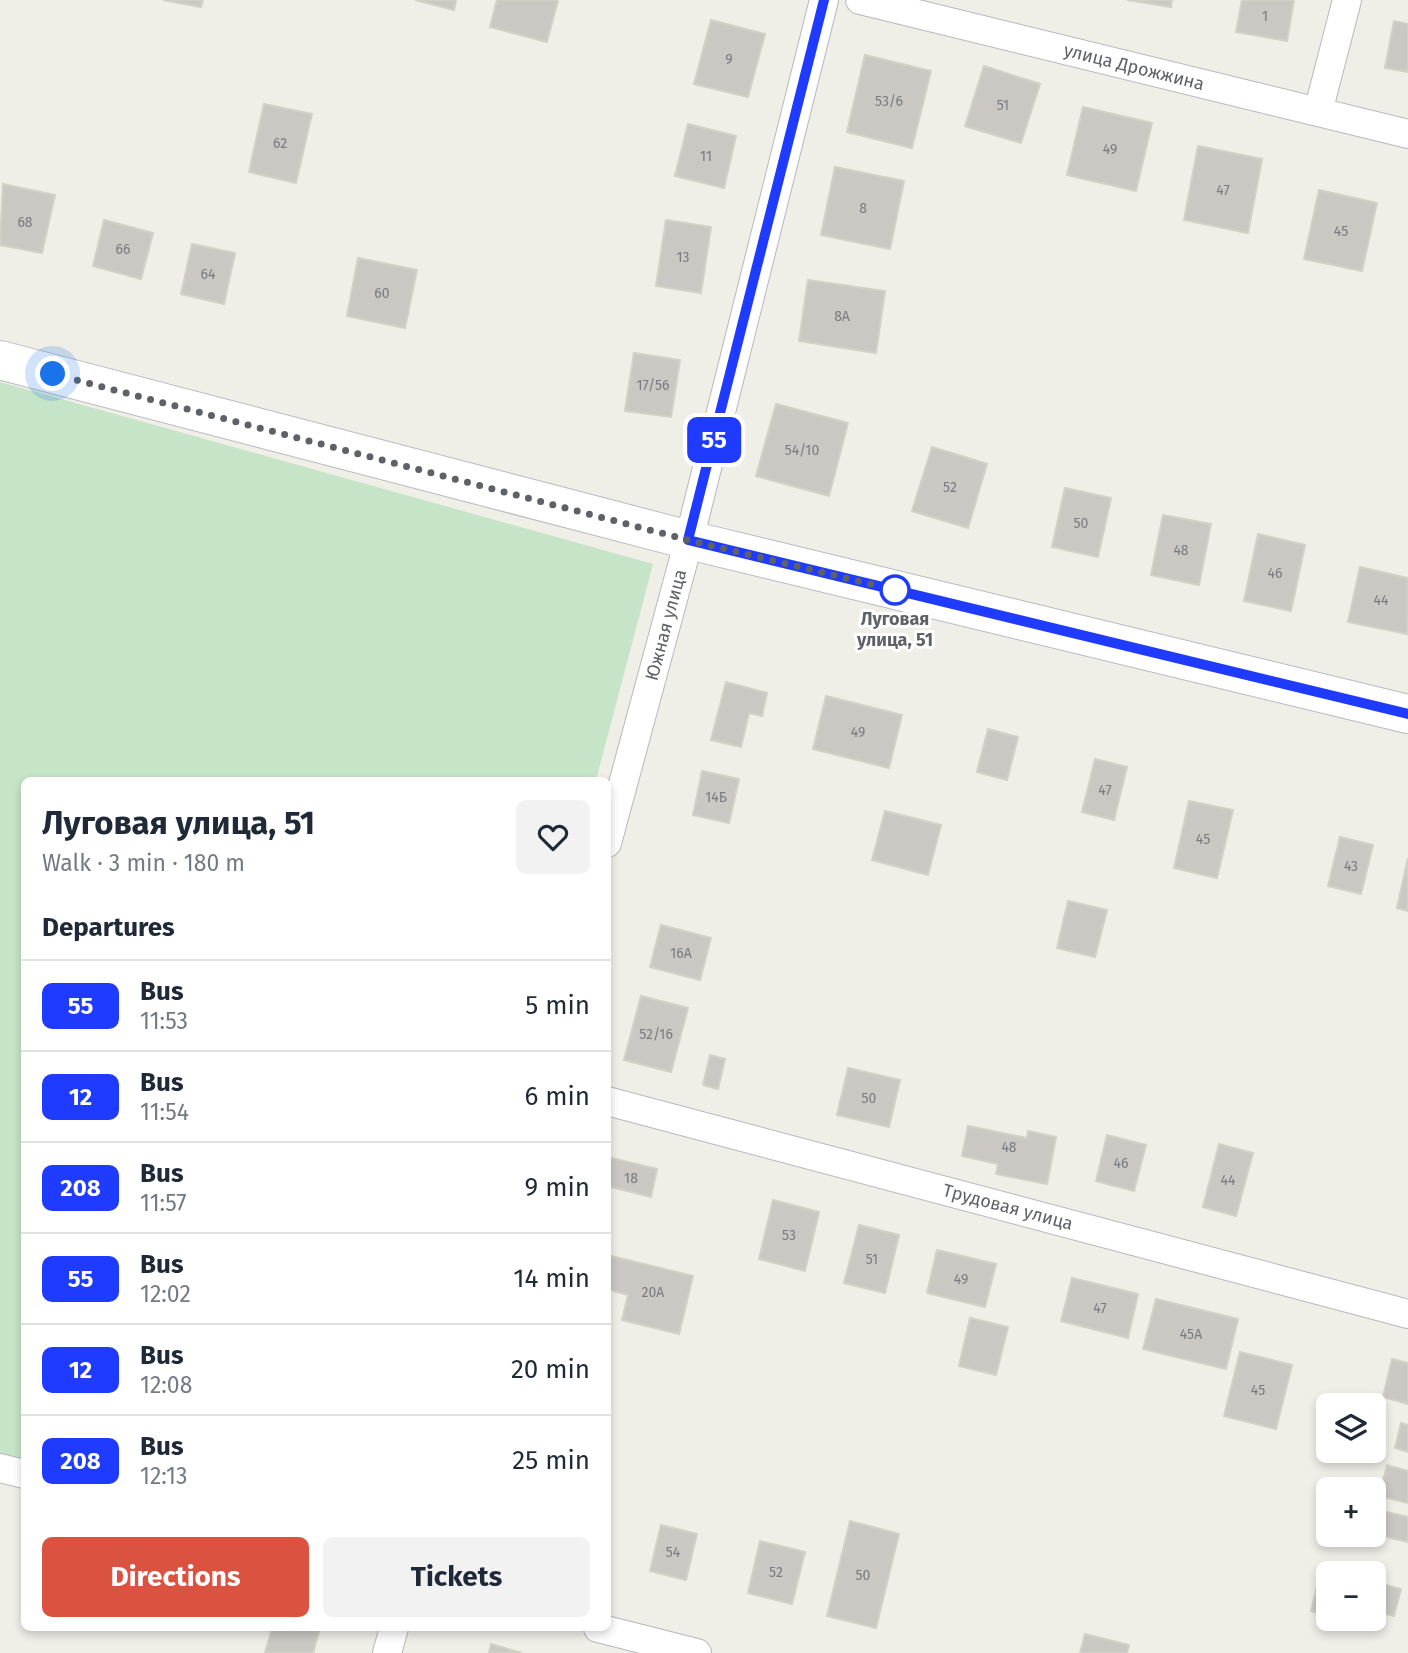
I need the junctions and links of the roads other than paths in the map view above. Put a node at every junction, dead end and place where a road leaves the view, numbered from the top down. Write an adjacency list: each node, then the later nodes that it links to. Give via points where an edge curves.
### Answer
1 (824, 0): 7 (street, Южная улица)
2 (860, 0): 4 (street, улица Дрожжина)
3 (1347, 0): 4 (street)
4 (1318, 111): 5 (street, улица Дрожжина)
5 (1408, 134)
6 (0, 360): 7 (street)
7 (688, 540): 8 (street); 9 (street, Южная улица)
8 (1408, 714)
9 (611, 828)
10 (611, 1102): 11 (street, Трудовая улица)
11 (1408, 1314)
12 (0, 1468): 13 (street)
13 (21, 1473)
14 (393, 1631): 16 (street)
15 (610, 1631): 17 (street)
16 (387, 1653)
17 (697, 1653)

